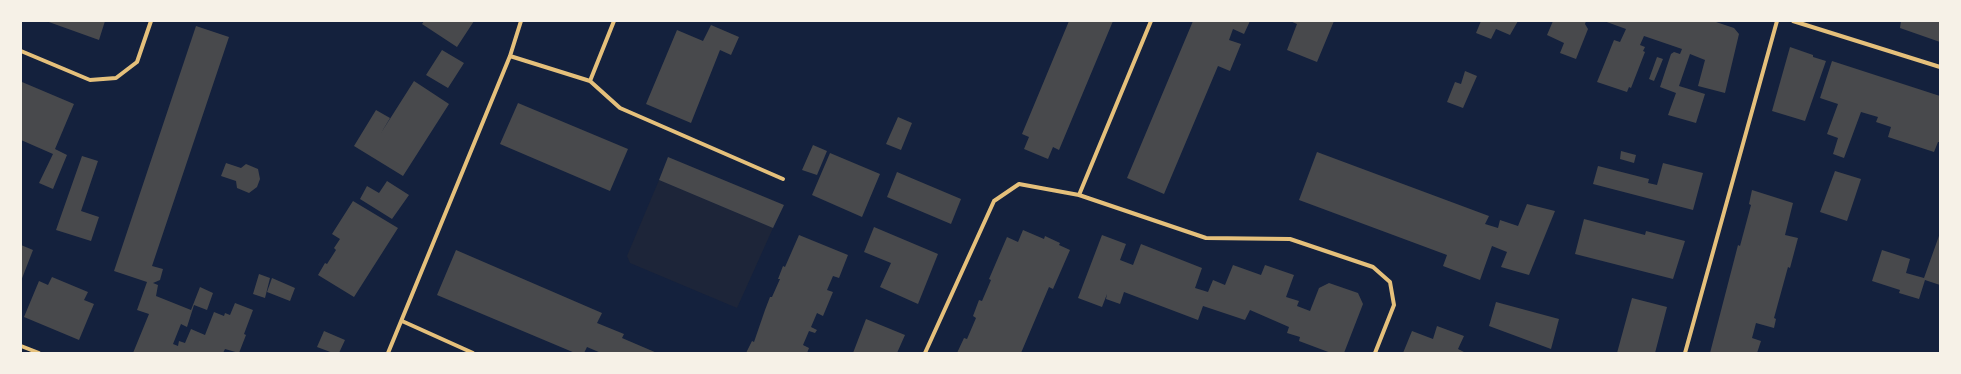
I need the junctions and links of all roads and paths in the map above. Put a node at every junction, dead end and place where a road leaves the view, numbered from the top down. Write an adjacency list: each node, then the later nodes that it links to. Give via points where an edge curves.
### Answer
1 (151, 21): 7 (street, via 137,62 116,78 90,80)
2 (521, 21): 8 (street)
3 (614, 21): 10 (street)
4 (1151, 21): 12 (street)
5 (1777, 21): 20 (street)
6 (1794, 21): 9 (street)
7 (21, 51)
8 (510, 56): 10 (street); 13 (street)
9 (1940, 67)
10 (590, 80): 11 (street, via 620,108)
11 (783, 179)
12 (1079, 195): 18 (street, via 1019,184 994,201); 19 (street, via 1206,238 1290,239 1373,267 1390,282 1394,305)
13 (402, 321): 16 (street); 17 (street)
14 (21, 346): 15 (street)
15 (39, 353)
16 (388, 353)
17 (473, 353)
18 (925, 353)
19 (1375, 353)
20 (1685, 353)

